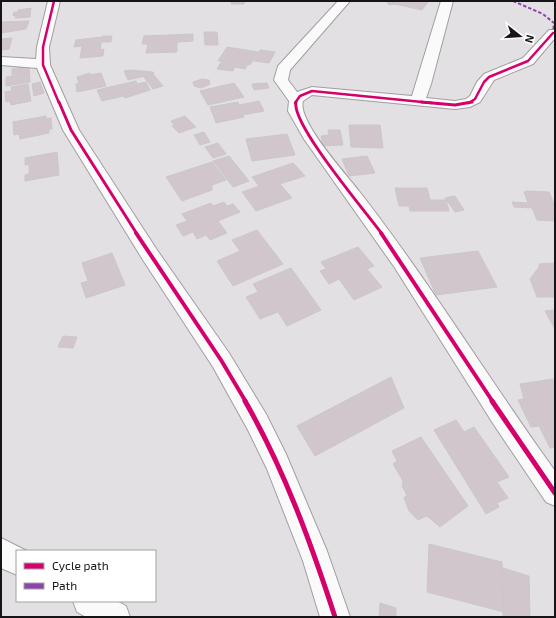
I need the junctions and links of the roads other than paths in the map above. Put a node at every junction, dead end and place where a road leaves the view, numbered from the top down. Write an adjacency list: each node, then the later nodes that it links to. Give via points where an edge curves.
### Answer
1 (54, 1): 6 (street, via 43,48)
2 (344, 1): 7 (street, via 283,69 281,80)
3 (447, 1): 8 (street)
4 (553, 33): 8 (street, via 528,61 485,80 478,97 466,105)
5 (1, 61): 6 (street)
6 (44, 65): 14 (street, via 70,130 221,360 257,422 317,561)
7 (296, 100): 8 (street, via 301,94 312,91); 9 (street, via 295,109 312,142 375,226 464,356 528,457)
8 (417, 101)
9 (555, 493)
10 (1, 552): 11 (street)
11 (16, 560)
12 (90, 602): 13 (street)
13 (115, 617)
14 (335, 617)

